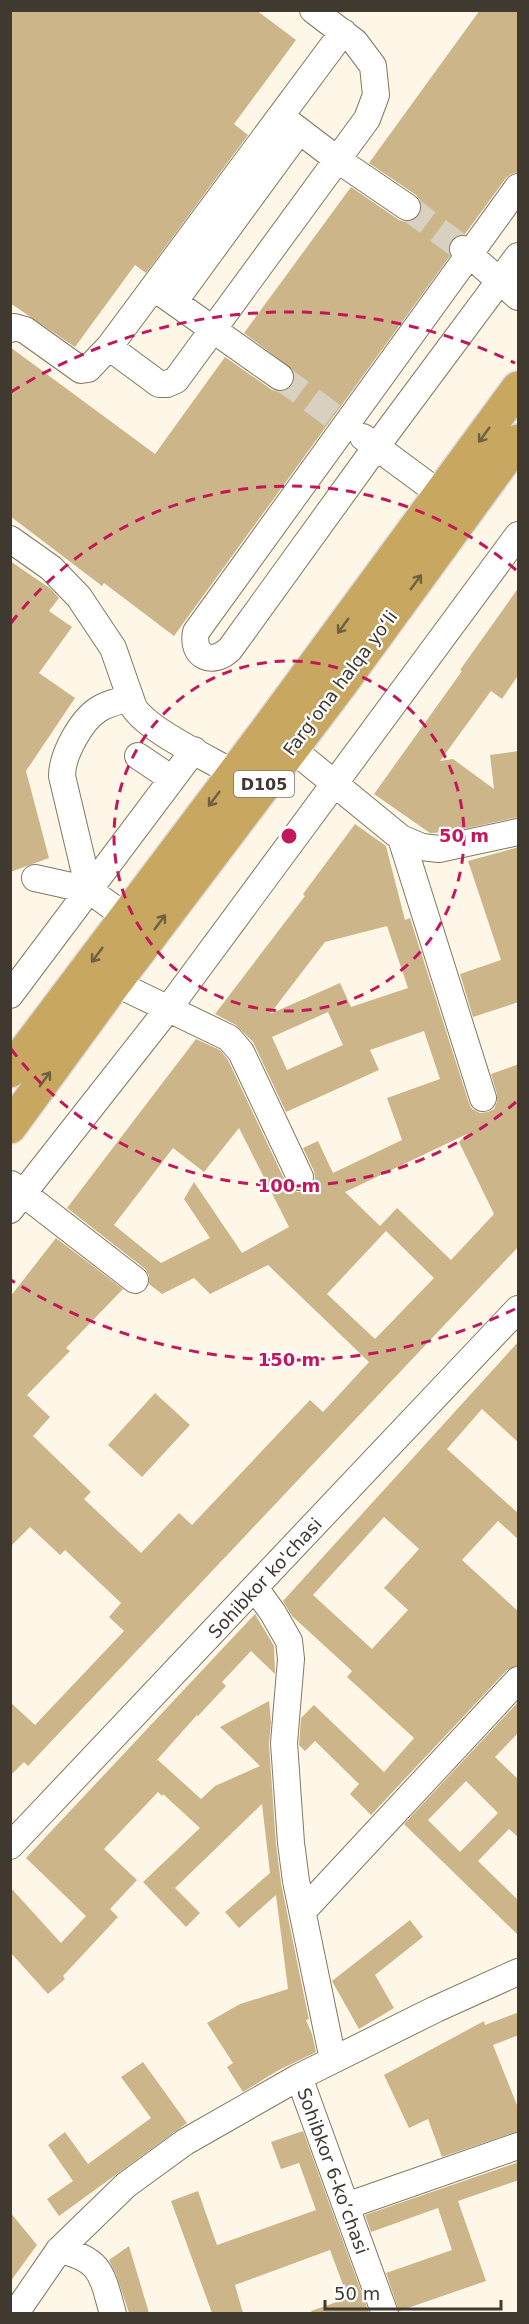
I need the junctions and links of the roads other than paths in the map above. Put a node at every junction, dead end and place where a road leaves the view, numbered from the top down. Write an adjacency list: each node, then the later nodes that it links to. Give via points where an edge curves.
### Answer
1 (313, 10): 2 (street)
2 (343, 32): 3 (street); 4 (street, via 373,66 376,95 367,119)
3 (290, 123): 4 (street); 9 (street); 11 (street)
4 (338, 160): 6 (street); 13 (street)
5 (519, 187): 7 (street)
6 (406, 207)
7 (466, 252): 10 (street); 17 (street)
8 (519, 256): 10 (street)
9 (153, 288): 11 (street); 14 (street)
10 (509, 289): 19 (street)
11 (174, 302): 13 (street)
12 (10, 329): 14 (street, via 25,330 81,370 88,369)
13 (214, 329): 14 (street, via 176,380 167,384 159,384); 15 (street)
14 (109, 348)
15 (280, 377)
16 (519, 388): 20 (highway, Farg‘ona halqa yo‘li / D105, one-way to 20)
17 (341, 422): 19 (street); 19 (street, via 196,632 197,648 202,655 217,658 230,649)
18 (519, 441): 24 (highway, Farg‘ona halqa yo‘li / D105, one-way to 18)
19 (376, 447): 20 (street)
20 (440, 494): 27 (highway, Farg‘ona halqa yo‘li / D105, one-way to 27)
21 (519, 535): 29 (street)
22 (10, 539): 23 (street, via 51,568 79,597 113,648)
23 (130, 698): 25 (street, via 139,716); 33 (street, via 108,705 89,718 65,753 62,767)
24 (291, 748): 29 (street); 35 (highway, Farg‘ona halqa yo‘li / D105, one-way to 24)
25 (194, 750): 27 (street); 28 (street)
26 (138, 756): 28 (street)
27 (233, 773): 34 (highway, Farg‘ona halqa yo‘li / D105, one-way to 34)
28 (172, 779): 33 (street)
29 (335, 783): 31 (street); 37 (street)
30 (519, 832): 31 (street, via 438,849)
31 (401, 838): 39 (street)
32 (35, 878): 33 (street)
33 (89, 890): 34 (street); 36 (street)
34 (126, 917): 38 (highway, Farg‘ona halqa yo‘li / D105, one-way to 38)
35 (114, 983): 37 (street); 40 (highway, Farg‘ona halqa yo‘li / D105, one-way to 35)
36 (10, 995)
37 (168, 1009): 41 (street, via 229,1038 242,1052); 42 (street)
38 (14, 1060)
39 (483, 1098)
40 (10, 1127)
41 (300, 1177)
42 (15, 1196): 43 (street)
43 (135, 1280)
44 (519, 1309): 45 (street, Sohibkor ko'chasi)
45 (255, 1588): 47 (street, Sohibkor ko'chasi); 48 (street, via 289,1641 284,1743 291,1844)
46 (519, 1680): 48 (street)
47 (10, 1846)
48 (303, 1911): 50 (street)
49 (519, 1972): 50 (street)
50 (333, 2060): 51 (street)
51 (299, 2077): 53 (street, Sohibkor 6-koʼchasi); 54 (street, Sohibkor 6-koʼchasi, via 185,2142 126,2185)
52 (519, 2146): 53 (street)
53 (346, 2206): 57 (street, Sohibkor 6-koʼchasi)
54 (59, 2250): 55 (street, Sohibkor 6-koʼchasi); 56 (street, via 79,2254 94,2264)
55 (15, 2313)
56 (113, 2313)
57 (385, 2313)

